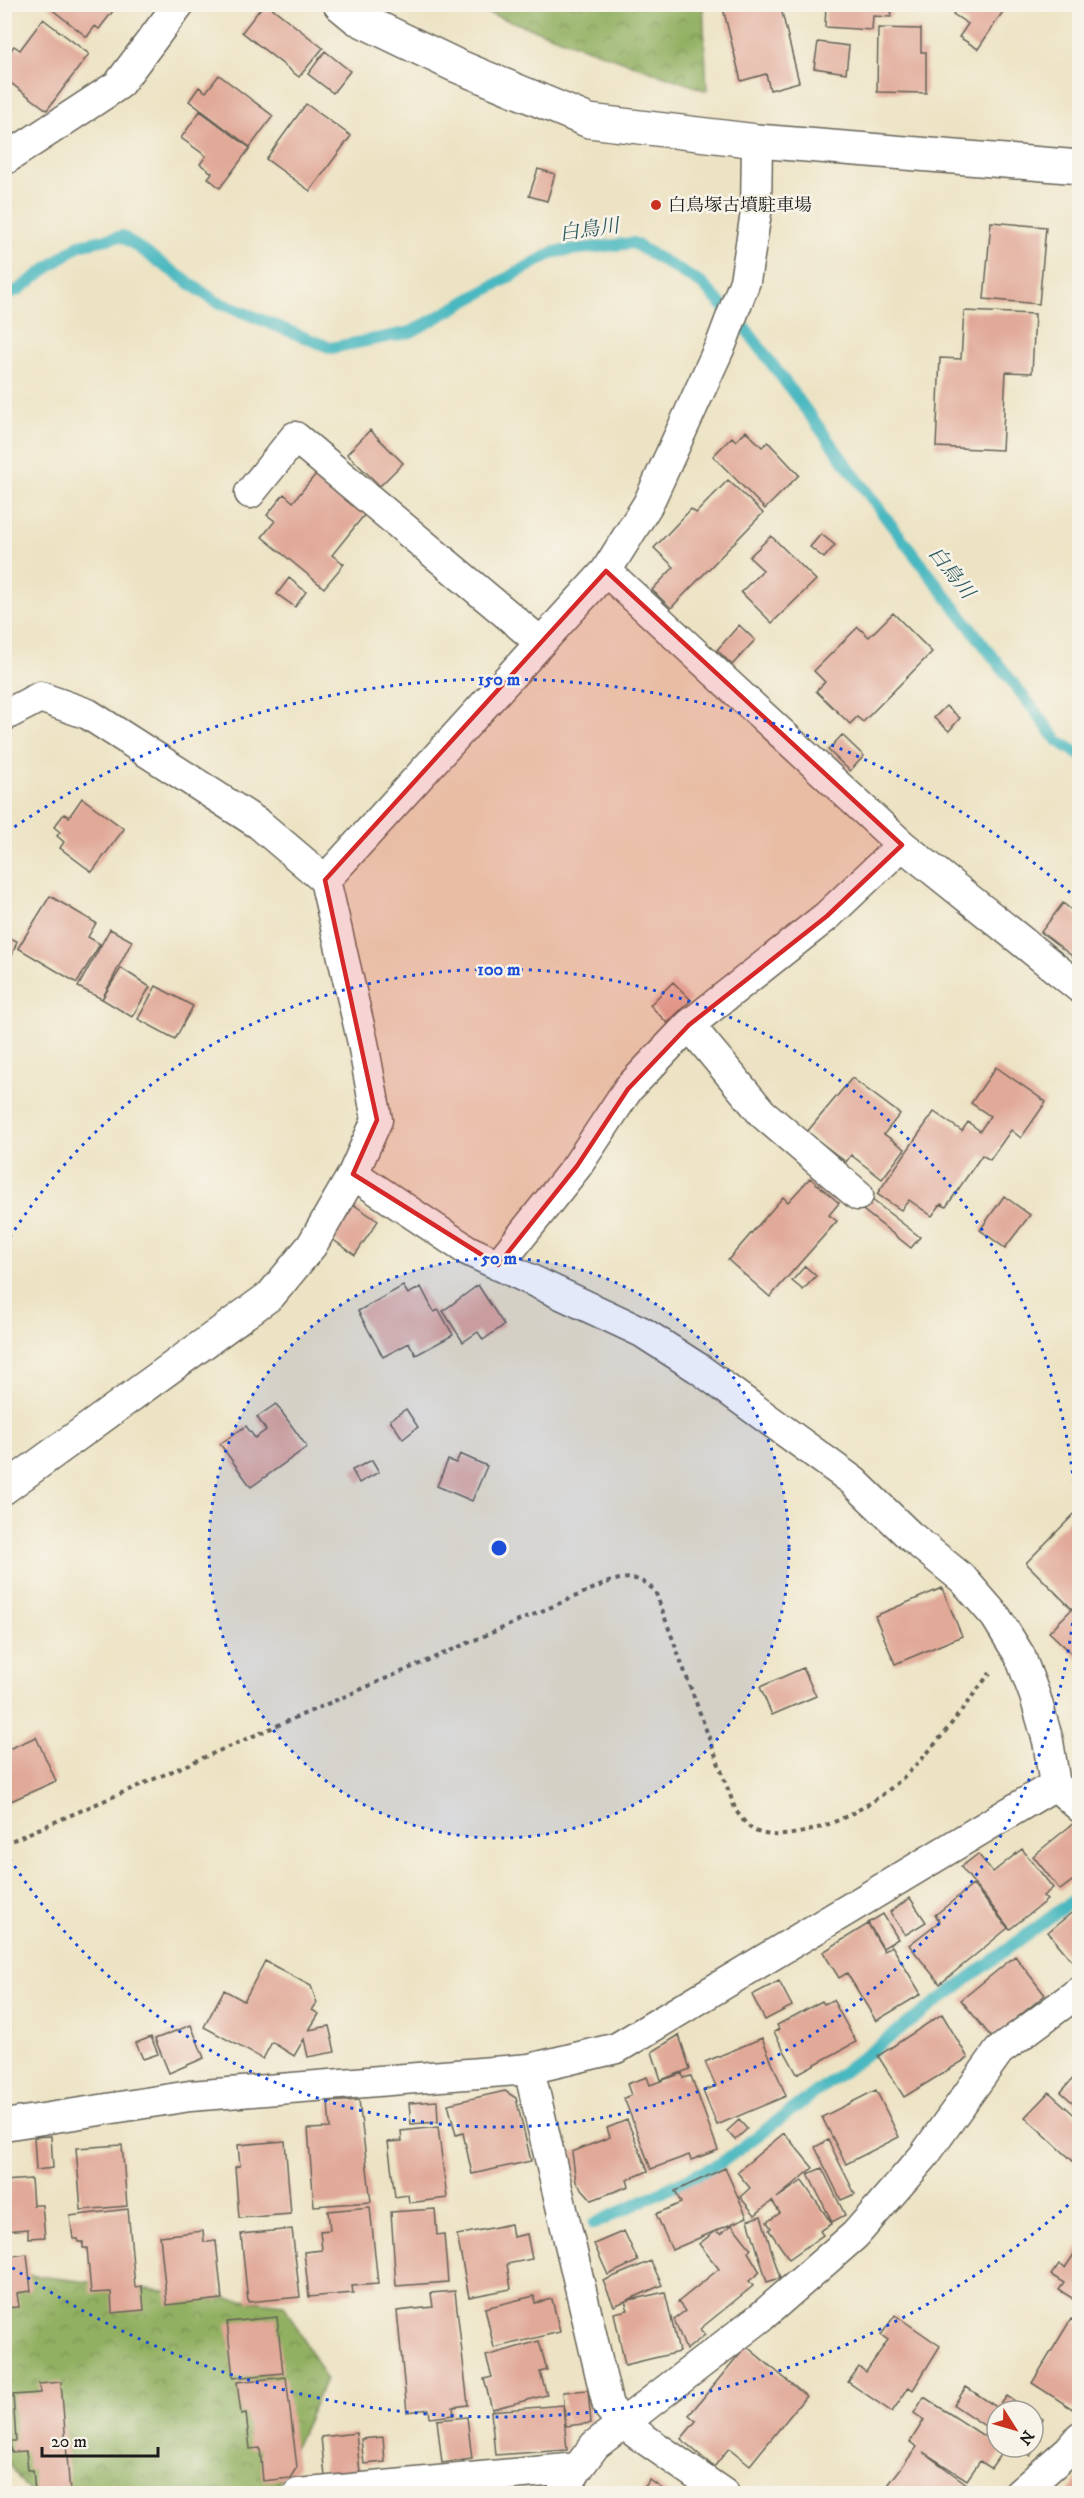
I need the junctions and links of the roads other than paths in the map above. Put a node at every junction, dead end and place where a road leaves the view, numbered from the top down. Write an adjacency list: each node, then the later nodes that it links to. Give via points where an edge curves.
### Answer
1 (179, 4): 4 (street, via 118,85)
2 (340, 4): 3 (street, via 357,18 455,65 589,121)
3 (757, 141): 5 (street); 7 (street, via 756,213 745,281 722,342 648,504)
4 (4, 160)
5 (1080, 167)
6 (250, 493): 8 (street, via 295,437)
7 (606, 571): 8 (street); 10 (street)
8 (540, 642): 11 (street)
9 (4, 716): 11 (street, via 40,697 87,714 260,824)
10 (902, 845): 12 (street); 13 (street, via 827,916)
11 (325, 880): 14 (street, via 377,1120)
12 (1080, 988)
13 (689, 1025): 15 (street, via 762,1113); 16 (street, via 628,1089 577,1166)
14 (353, 1174): 16 (street, via 467,1250); 17 (street, via 312,1245 272,1295)
15 (858, 1195)
16 (498, 1266): 18 (street, via 642,1332 698,1368 844,1475 963,1579 996,1617 1020,1656 1048,1741)
17 (4, 1489)
18 (1055, 1785): 19 (street); 21 (street, via 617,2048)
19 (1080, 1807)
20 (1080, 1990): 23 (street, via 999,2051 923,2157 855,2235 761,2317)
21 (529, 2069): 22 (street, via 190,2096); 23 (street, via 608,2406)
22 (4, 2125)
23 (623, 2424): 25 (street, via 595,2445); 28 (street)
24 (1080, 2437): 29 (street)
25 (578, 2468): 26 (street); 27 (street)
26 (298, 2493)
27 (562, 2493)
28 (724, 2493)
29 (1019, 2493)

